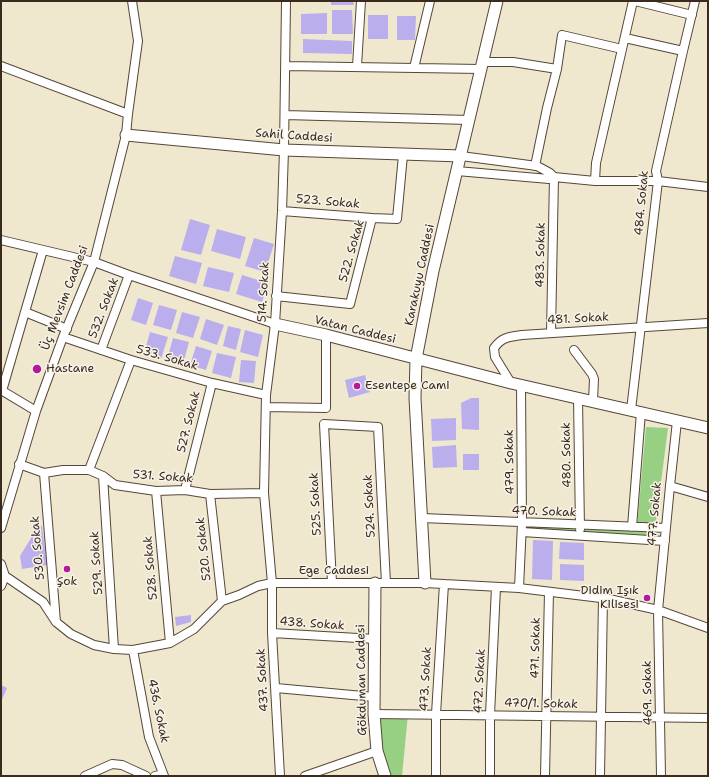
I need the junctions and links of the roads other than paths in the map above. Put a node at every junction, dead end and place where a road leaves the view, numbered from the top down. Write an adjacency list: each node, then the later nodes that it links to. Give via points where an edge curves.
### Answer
1 (132, 1): 18 (street, Üç Mevsim Caddesi, via 138,41)
2 (286, 1): 13 (street, 514. Sokak)
3 (361, 1): 14 (street)
4 (430, 1): 16 (street)
5 (497, 1): 15 (street, Karakuyu Caddesi)
6 (634, 1): 8 (street); 9 (street)
7 (695, 1): 8 (street, 484. Sokak)
8 (692, 15): 11 (street, 484. Sokak)
9 (625, 38): 10 (street); 11 (street)
10 (622, 49): 17 (street, via 562,35); 28 (street, via 596,163)
11 (683, 51): 29 (street, 484. Sokak, via 656,171)
12 (1, 66): 18 (street)
13 (286, 66): 14 (street); 19 (street, 514. Sokak)
14 (357, 66): 16 (street)
15 (482, 66): 16 (street); 17 (street, via 513,62); 20 (street, Karakuyu Caddesi)
16 (414, 68)
17 (557, 69): 25 (street)
18 (128, 114): 21 (street, Üç Mevsim Caddesi)
19 (285, 115): 20 (street); 22 (street, 514. Sokak)
20 (469, 120): 24 (street, Karakuyu Caddesi)
21 (126, 134): 22 (street, Sahil Caddesi); 35 (street, Üç Mevsim Caddesi)
22 (284, 150): 23 (street, Sahil Caddesi); 31 (street, 514. Sokak)
23 (403, 154): 24 (street, Sahil Caddesi); 32 (street, 522. Sokak, via 397,219)
24 (461, 156): 25 (street); 26 (street, Karakuyu Caddesi)
25 (535, 166): 27 (street)
26 (457, 171): 27 (street, via 549,179); 47 (street, Karakuyu Caddesi, via 433,271)
27 (553, 177): 28 (street); 43 (street, 483. Sokak)
28 (595, 181): 29 (street)
29 (658, 181): 30 (street); 41 (street, 484. Sokak)
30 (708, 187)
31 (282, 211): 32 (street, 523. Sokak); 37 (street, 514. Sokak)
32 (372, 218): 37 (street, 522. Sokak, via 350,304)
33 (1, 240): 34 (street, Vatan Caddesi)
34 (43, 250): 35 (street, Vatan Caddesi); 38 (street)
35 (94, 262): 36 (street, Vatan Caddesi); 42 (street, Üç Mevsim Caddesi)
36 (130, 276): 40 (street, Vatan Caddesi); 45 (street, 532. Sokak)
37 (276, 296): 40 (street, 514. Sokak)
38 (25, 312): 42 (street, 533. Sokak); 51 (street)
39 (708, 323): 41 (street, 481. Sokak)
40 (275, 324): 44 (street, Vatan Caddesi); 52 (street, 514. Sokak)
41 (640, 328): 43 (street, 481. Sokak); 57 (street, 484. Sokak)
42 (65, 333): 45 (street, 533. Sokak); 56 (street, Üç Mevsim Caddesi)
43 (551, 333): 50 (street, 481. Sokak, via 509,337 499,341 494,348 494,357)
44 (326, 335): 47 (street, Vatan Caddesi); 55 (street, via 326,408)
45 (101, 350): 48 (street, 533. Sokak)
46 (574, 350): 54 (street, via 594,379)
47 (416, 359): 50 (street, Vatan Caddesi); 71 (street, Karakuyu Caddesi, via 415,398)
48 (131, 360): 49 (street, 533. Sokak); 62 (street)
49 (212, 383): 52 (street, 533. Sokak); 66 (street, 527. Sokak)
50 (516, 384): 53 (street, Vatan Caddesi); 72 (street, 479. Sokak)
51 (2, 390): 56 (street)
52 (266, 395): 55 (street, 514. Sokak)
53 (578, 398): 54 (street, Vatan Caddesi); 74 (street, 480. Sokak)
54 (593, 401): 57 (street, Vatan Caddesi)
55 (266, 407): 68 (street, 514. Sokak)
56 (36, 411): 61 (street, Üç Mevsim Caddesi)
57 (636, 411): 58 (street, Vatan Caddesi); 75 (street, 484. Sokak)
58 (677, 421): 60 (street, Vatan Caddesi); 65 (street, 477. Sokak)
59 (378, 427): 83 (street, 525. Sokak, via 324,424); 84 (street, 524. Sokak)
60 (708, 428)
61 (20, 464): 63 (street, 531. Sokak); 73 (street, Üç Mevsim Caddesi)
62 (89, 470): 63 (street, 531. Sokak); 64 (street, 531. Sokak)
63 (44, 473): 94 (street, 530. Sokak)
64 (103, 476): 67 (street, 531. Sokak, via 115,485); 99 (street, 529. Sokak)
65 (670, 486): 70 (street); 76 (street, 477. Sokak)
66 (185, 490): 67 (street, 531. Sokak); 69 (street, 531. Sokak)
67 (156, 491): 98 (street, 528. Sokak)
68 (264, 493): 69 (street, 531. Sokak); 82 (street, 514. Sokak)
69 (210, 494): 92 (street, 520. Sokak)
70 (708, 497)
71 (422, 518): 72 (street, 470. Sokak); 85 (street, Karakuyu Caddesi)
72 (522, 523): 74 (street, 470. Sokak); 77 (street, 479. Sokak)
73 (1, 525)
74 (579, 525): 75 (street, 470. Sokak); 78 (street, 480. Sokak)
75 (632, 527): 76 (street, 470. Sokak)
76 (666, 528): 79 (street, 477. Sokak)
77 (522, 532): 78 (street, 470. Sokak); 89 (street, 479. Sokak)
78 (581, 536): 79 (street, 470. Sokak)
79 (665, 541): 93 (street, 477. Sokak)
80 (1, 564): 81 (street)
81 (3, 575): 87 (street); 94 (street, Ege Caddesi, via 43,602)
82 (272, 583): 83 (street, Ege Caddesi); 92 (street, Ege Caddesi); 96 (street, 437. Sokak)
83 (332, 583): 84 (street, Ege Caddesi)
84 (380, 583): 85 (street, Ege Caddesi); 97 (street, Gökduman Caddesi)
85 (425, 583): 86 (street, Ege Caddesi)
86 (444, 584): 88 (street, Ege Caddesi); 104 (street, 473. Sokak)
87 (1, 586)
88 (496, 587): 89 (street, Ege Caddesi); 105 (street, 472. Sokak)
89 (519, 588): 90 (street, Ege Caddesi)
90 (549, 592): 91 (street, Ege Caddesi); 106 (street, 471. Sokak)
91 (603, 598): 93 (street, Ege Caddesi); 107 (street)
92 (222, 601): 98 (street, Ege Caddesi, via 194,629)
93 (658, 610): 95 (street, Ege Caddesi); 108 (street, 469. Sokak)
94 (56, 622): 99 (street, Ege Caddesi, via 71,634)
95 (708, 628)
96 (272, 633): 97 (street, 438. Sokak); 101 (street, 437. Sokak)
97 (375, 639): 102 (street, Gökduman Caddesi)
98 (170, 643): 100 (street, Ege Caddesi)
99 (114, 649): 100 (street, Ege Caddesi)
100 (133, 650): 111 (street, 436. Sokak, via 149,737)
101 (276, 688): 102 (street); 114 (street, 437. Sokak)
102 (374, 697): 103 (street, Gökduman Caddesi)
103 (374, 714): 104 (street, 470/1. Sokak); 110 (street, Gökduman Caddesi)
104 (436, 714): 105 (street, 470/1. Sokak); 117 (street, 473. Sokak)
105 (490, 715): 106 (street, 470/1. Sokak); 118 (street, 472. Sokak)
106 (547, 716): 107 (street, 470/1. Sokak); 119 (street, 471. Sokak)
107 (600, 716): 108 (street, 470/1. Sokak); 120 (street)
108 (660, 716): 109 (street, 470/1. Sokak); 121 (street, 469. Sokak)
109 (708, 718)
110 (376, 751): 115 (street); 116 (street, Gökduman Caddesi)
111 (161, 775)
112 (84, 776): 113 (street, via 112,764 122,765)
113 (146, 776)
114 (280, 776)
115 (307, 776)
116 (385, 776)
117 (436, 776)
118 (490, 776)
119 (545, 776)
120 (600, 776)
121 (661, 776)

